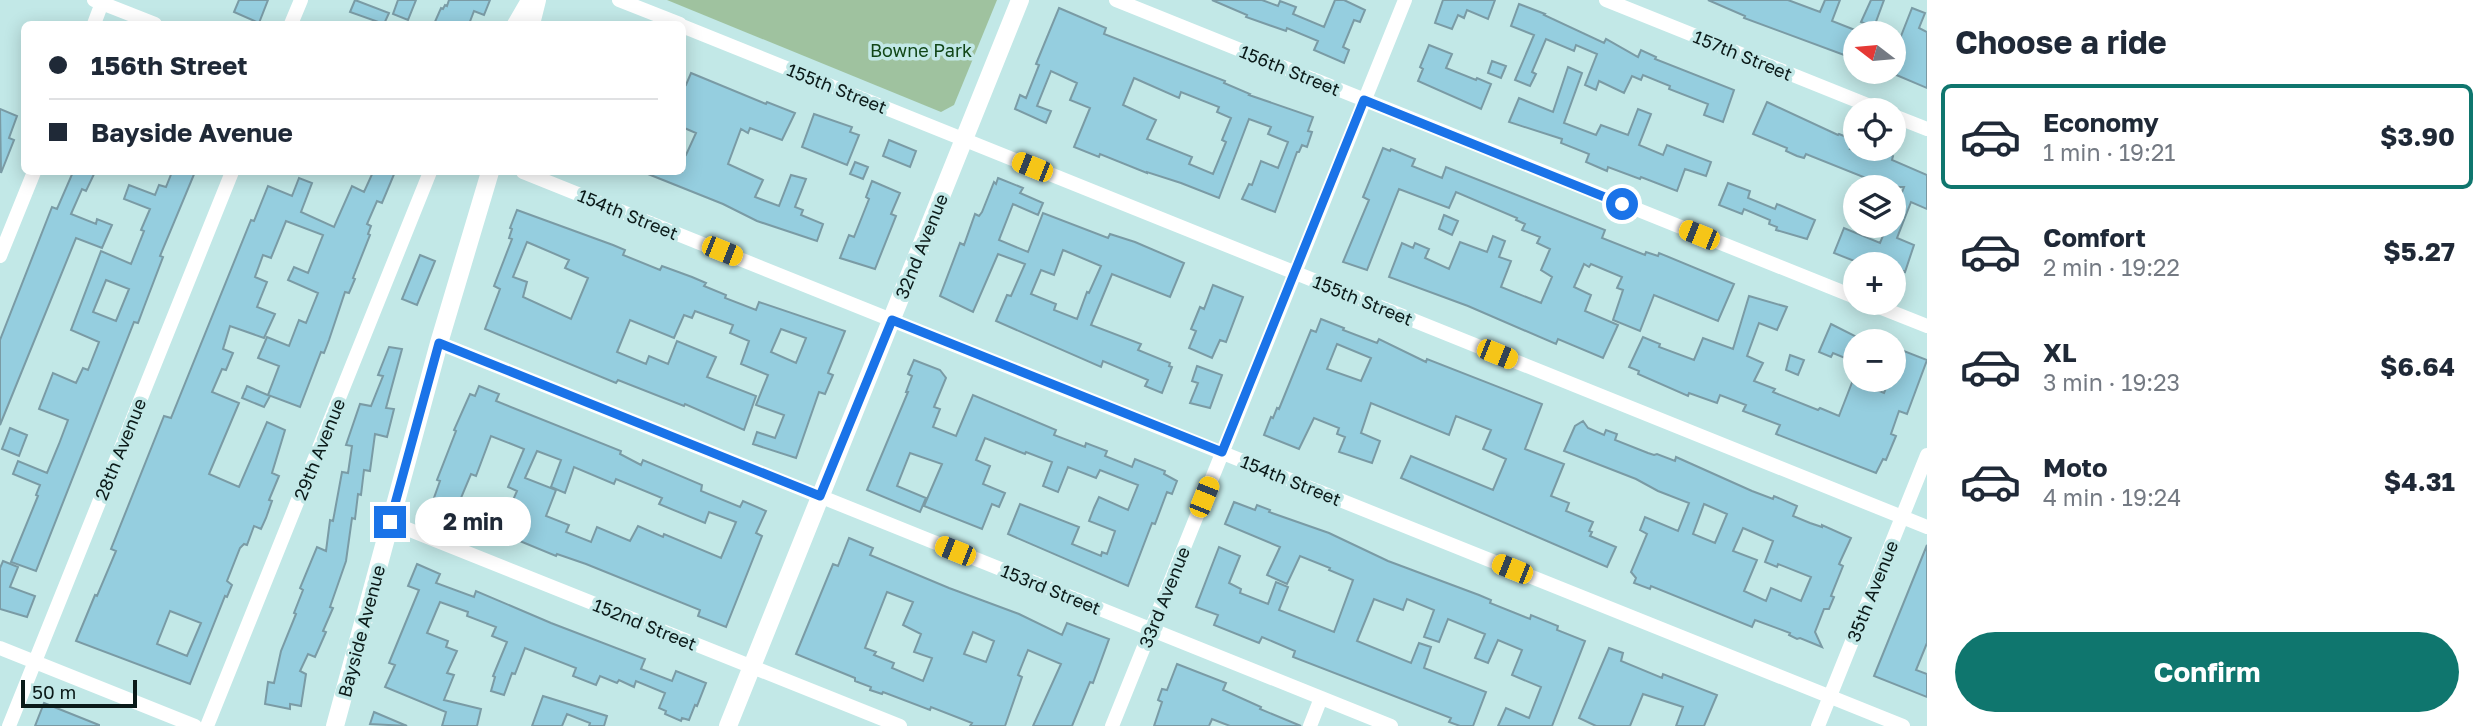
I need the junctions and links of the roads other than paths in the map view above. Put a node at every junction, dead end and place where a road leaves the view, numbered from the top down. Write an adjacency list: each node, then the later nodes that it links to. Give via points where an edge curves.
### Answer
1 (301, 0): 12 (street)
2 (528, 0): 13 (street)
3 (537, 0): 14 (street)
4 (619, 0): 15 (street, 155th Street)
5 (1020, 0): 21 (street, 32nd Avenue)
6 (1116, 0): 18 (street, 156th Street)
7 (1405, 0): 18 (street, 33rd Avenue)
8 (1606, 0): 17 (street, 157th Street)
9 (100, 1): 10 (street); 11 (street)
10 (94, 21)
11 (148, 21)
12 (292, 21)
13 (516, 21)
14 (532, 21)
15 (671, 21)
16 (686, 27): 21 (street, 155th Street)
17 (1850, 98)
18 (1364, 100): 28 (street, 33rd Avenue); 29 (street, 156th Street)
19 (1906, 121): 20 (street)
20 (1927, 129)
21 (964, 139): 28 (street, 155th Street); 31 (street, 32nd Avenue)
22 (33, 175): 27 (street)
23 (231, 175): 42 (street, 28th Avenue)
24 (429, 175): 48 (street, 29th Avenue)
25 (489, 175): 33 (street, Bayside Avenue)
26 (530, 175): 31 (street, 154th Street)
27 (0, 256)
28 (1295, 272): 34 (street, 33rd Avenue); 37 (street, 155th Street)
29 (1843, 292)
30 (1899, 315): 32 (street)
31 (892, 320): 34 (street, 154th Street); 36 (street, 32nd Avenue)
32 (1927, 326)
33 (439, 343): 36 (street, 153rd Street); 38 (street, Bayside Avenue)
34 (1222, 452): 40 (street, 33rd Avenue); 44 (street, 154th Street)
35 (1927, 455): 37 (street, 35th Avenue)
36 (820, 496): 40 (street, 153rd Street); 43 (street, 32nd Avenue)
37 (1902, 517): 39 (street, 155th Street); 44 (street, 35th Avenue)
38 (390, 522): 43 (street, 152nd Street); 49 (street, Bayside Avenue)
39 (1927, 527)
40 (1151, 629): 45 (street, 153rd Street); 52 (street, 33rd Avenue)
41 (0, 648): 42 (street)
42 (35, 662): 46 (street, 28th Avenue); 47 (street)
43 (752, 667): 50 (street, 32nd Avenue); 51 (street, 152nd Street)
44 (1830, 697): 55 (street, 35th Avenue); 56 (street, 154th Street)
45 (1321, 698): 53 (street); 54 (street, 153rd Street)
46 (9, 726)
47 (195, 726)
48 (207, 726)
49 (335, 726)
50 (728, 726)
51 (900, 726)
52 (1112, 726)
53 (1310, 726)
54 (1391, 726)
55 (1818, 726)
56 (1903, 726)

